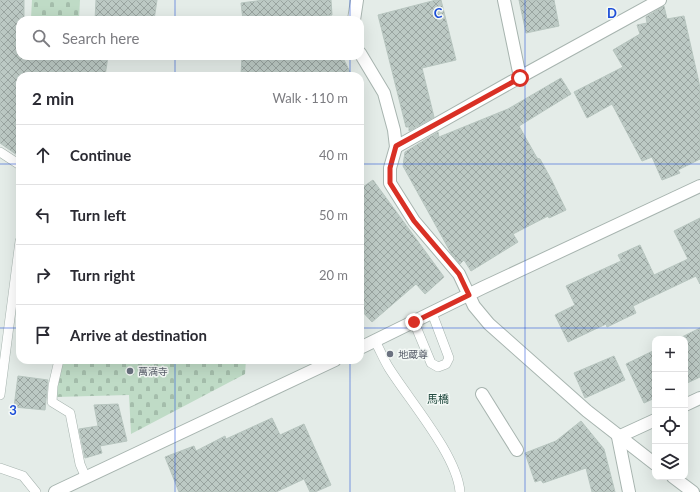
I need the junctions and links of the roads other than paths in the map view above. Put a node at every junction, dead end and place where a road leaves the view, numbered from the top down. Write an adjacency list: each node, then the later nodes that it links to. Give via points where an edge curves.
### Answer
1 (357, 0): 4 (street)
2 (504, 0): 6 (street)
3 (660, 0): 6 (street)
4 (355, 16)
5 (364, 60): 7 (street, via 384,93)
6 (520, 78): 7 (street)
7 (396, 146): 12 (street, via 390,168 390,183 414,221 459,274)
8 (0, 152): 9 (lane)
9 (16, 162)
10 (700, 186): 12 (street)
11 (16, 272): 20 (lane)
12 (469, 295): 13 (street); 24 (street, via 474,306 489,324)
13 (432, 313): 14 (street); 14 (lane, via 449,358 446,364 438,367 431,363)
14 (414, 322): 15 (street)
15 (375, 341): 16 (street); 32 (lane, via 389,368 435,436 459,482)
16 (364, 346)
17 (58, 364): 28 (lane, via 52,402 70,413 80,464)
18 (327, 364): 28 (street)
19 (482, 394): 25 (street)
20 (0, 395)
21 (700, 398): 22 (street)
22 (688, 404)
23 (652, 421): 24 (street)
24 (618, 437): 26 (street); 33 (street)
25 (517, 450)
26 (652, 462)
27 (0, 468): 30 (lane, via 23,476)
28 (86, 478): 31 (street)
29 (677, 480): 34 (street)
30 (36, 492)
31 (55, 492)
32 (460, 492)
33 (629, 492)
34 (693, 492)

